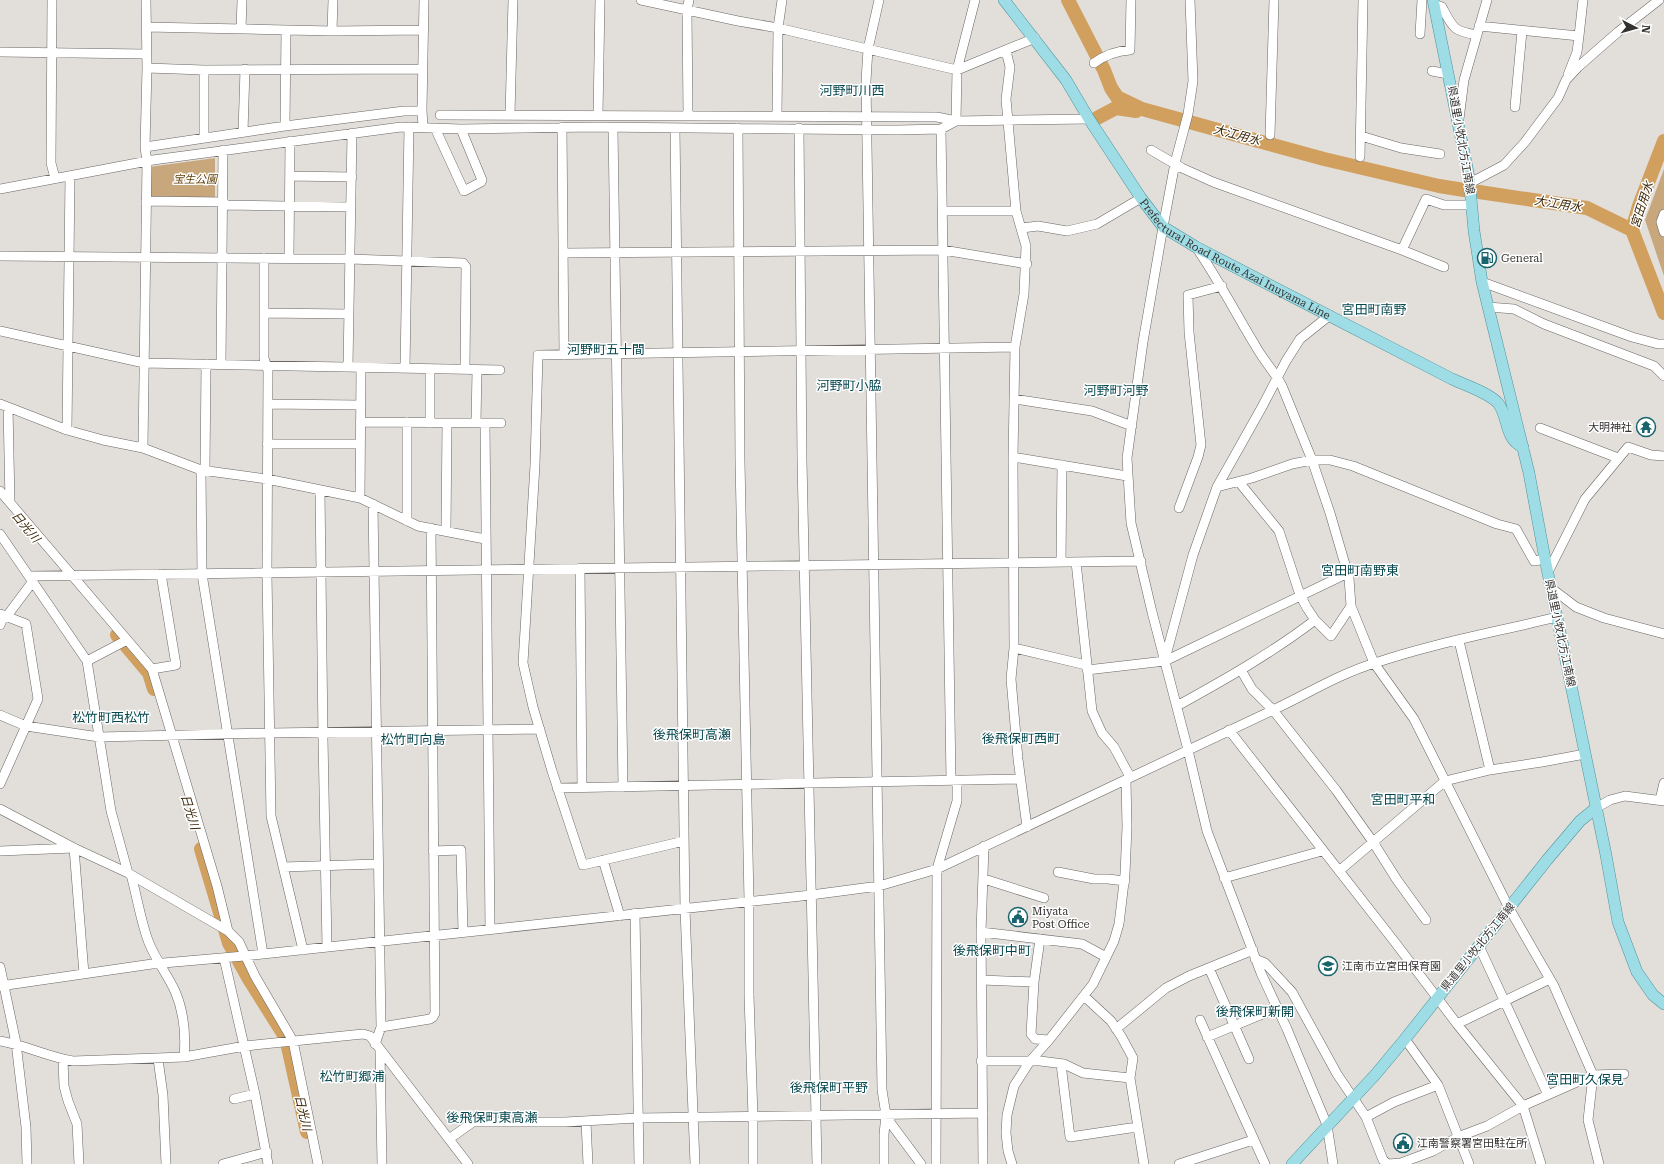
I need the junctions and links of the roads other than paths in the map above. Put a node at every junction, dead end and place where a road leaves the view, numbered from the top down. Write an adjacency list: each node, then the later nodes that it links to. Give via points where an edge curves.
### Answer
1 (52, 0): 38 (street)
2 (146, 0): 24 (street)
3 (242, 0): 26 (street)
4 (333, 0): 30 (street)
5 (424, 0): 28 (street)
6 (513, 0): 53 (street)
7 (600, 0): 54 (street)
8 (641, 0): 23 (street)
9 (689, 0): 23 (street)
10 (782, 0): 25 (street)
11 (878, 0): 35 (street)
12 (975, 0): 46 (street)
13 (1004, 0): 34 (main road, Prefectural Road Route Azai Inuyama Line)
14 (1131, 0): 40 (street, via 1130,50 1119,51)
15 (1190, 0): 86 (street, via 1193,81 1188,115)
16 (1274, 0): 76 (street)
17 (1363, 0): 77 (street)
18 (1422, 0): 32 (street)
19 (1487, 0): 29 (street)
20 (1583, 0): 33 (street)
21 (1659, 0): 49 (street, via 1618,32)
22 (1433, 2): 29 (street, via 1442,7 1452,26 1461,33); 48 (main road, 県道里小牧北方江南線)
23 (687, 10): 25 (street); 55 (street)
24 (146, 27): 26 (street); 39 (street)
25 (778, 28): 35 (street); 56 (street)
26 (241, 29): 27 (street)
27 (286, 30): 30 (street); 43 (street)
28 (424, 30): 30 (street); 44 (street)
29 (1478, 30): 31 (street); 61 (street, via 1464,80)
30 (332, 31)
31 (1522, 31): 33 (street); 50 (street)
32 (1420, 34)
33 (1579, 36): 49 (street, via 1577,52)
34 (1035, 38): 36 (street); 58 (main road, Prefectural Road Route Azai Inuyama Line, via 1066,80)
35 (868, 49): 46 (street); 57 (street)
36 (1006, 51): 46 (street); 59 (street, via 1010,66 1006,98)
37 (0, 52): 38 (street)
38 (52, 52): 39 (street); 90 (street, via 51,163)
39 (146, 54): 41 (street)
40 (1097, 60)
41 (147, 68): 45 (street); 80 (street)
42 (245, 69): 43 (street); 45 (street); 74 (street)
43 (286, 69): 44 (street); 62 (street)
44 (422, 69): 51 (street)
45 (204, 70): 78 (street)
46 (957, 70): 60 (street)
47 (1432, 71): 48 (street)
48 (1448, 74): 61 (main road, 県道里小牧北方江南線)
49 (1566, 80): 91 (street, via 1558,98 1504,165)
50 (1515, 107)
51 (422, 111): 62 (street, via 404,110); 64 (street)
52 (440, 115): 53 (street)
53 (510, 115): 54 (street)
54 (598, 115): 55 (street)
55 (688, 115): 56 (street)
56 (776, 115): 57 (street)
57 (867, 116): 60 (street, via 937,117); 72 (street)
58 (1089, 119): 59 (street); 93 (main road, Prefectural Road Route Azai Inuyama Line)
59 (1008, 120): 60 (street); 100 (street)
60 (956, 121): 73 (street)
61 (1458, 122): 91 (main road, 県道里小牧北方江南線)
62 (285, 126): 74 (street)
63 (409, 127): 64 (street); 75 (street); 121 (street)
64 (423, 127): 66 (street)
65 (562, 127): 67 (street); 71 (street); 113 (street)
66 (435, 128): 71 (street); 71 (street, via 464,191 482,180)
67 (612, 128): 68 (street); 111 (street)
68 (675, 128): 69 (street); 112 (street)
69 (738, 128): 70 (street); 108 (street)
70 (799, 128): 72 (street); 109 (street)
71 (461, 129)
72 (867, 129): 73 (street); 110 (street)
73 (941, 129): 99 (street)
74 (243, 132): 78 (street)
75 (352, 133): 79 (street); 89 (street)
76 (1270, 135)
77 (1361, 136): 83 (street, via 1400,148); 84 (street)
78 (204, 137): 80 (street)
79 (290, 141): 81 (street); 88 (street)
80 (145, 147): 85 (street)
81 (223, 150): 85 (street); 95 (street)
82 (1151, 150): 86 (street)
83 (1440, 154)
84 (1360, 157)
85 (146, 162): 87 (street); 94 (street)
86 (1175, 163): 102 (street); 107 (street, via 1213,182)
87 (70, 176): 90 (street); 115 (street)
88 (290, 176): 89 (street); 97 (street)
89 (352, 177): 98 (street)
90 (55, 178): 92 (street)
91 (1470, 183): 96 (main road, 県道里小牧北方江南線)
92 (0, 189)
93 (1141, 198): 102 (main road, Prefectural Road Route Azai Inuyama Line); 103 (street, via 1097,224 1067,231 1038,226)
94 (146, 201): 95 (street); 116 (street)
95 (222, 202): 97 (street, via 227,205); 117 (street)
96 (1472, 205): 107 (street, via 1444,205 1426,199); 124 (main road, 県道里小牧北方江南線)
97 (290, 206): 98 (street); 119 (street)
98 (351, 207): 120 (street)
99 (943, 211): 100 (street); 106 (street)
100 (1016, 211): 103 (street)
101 (1664, 214): 104 (street, via 1661,222)
102 (1162, 227): 105 (main road, Prefectural Road Route Azai Inuyama Line); 164 (street)
103 (1022, 228): 122 (street)
104 (1664, 232)
105 (1196, 247): 125 (street); 129 (main road, Prefectural Road Route Azai Inuyama Line)
106 (943, 250): 110 (street); 122 (street); 134 (street)
107 (1402, 250): 123 (street)
108 (738, 251): 109 (street); 112 (street); 137 (street)
109 (800, 251): 110 (street); 136 (street)
110 (869, 251): 135 (street)
111 (614, 252): 112 (street); 113 (street); 139 (street)
112 (677, 252): 138 (street)
113 (564, 253): 140 (street)
114 (0, 256): 115 (street)
115 (69, 256): 116 (street); 132 (street)
116 (146, 257): 117 (street); 141 (street)
117 (222, 258): 118 (street); 143 (street)
118 (264, 258): 119 (street); 127 (street)
119 (289, 258): 120 (street)
120 (350, 259): 121 (street); 128 (street)
121 (407, 262): 147 (street); 149 (street, via 463,263 466,267)
122 (1027, 264): 133 (street)
123 (1444, 267)
124 (1482, 282): 126 (main road, 県道里小牧北方江南線); 131 (street, via 1632,337)
125 (1222, 286): 153 (street, via 1256,347); 188 (street, via 1188,295 1189,332 1201,445)
126 (1488, 307): 152 (street, via 1514,309 1544,324 1654,366); 169 (main road, 県道里小牧北方江南線)
127 (264, 313): 128 (street); 144 (street)
128 (349, 314): 145 (street)
129 (1330, 315): 153 (street, via 1300,339); 169 (main road, Prefectural Road Route Azai Inuyama Line, via 1490,396 1503,411 1511,438)
130 (0, 331): 132 (street)
131 (1664, 344)
132 (68, 346): 141 (street); 166 (street)
133 (1015, 347): 134 (street); 154 (street)
134 (944, 348): 135 (street); 199 (street)
135 (871, 350): 136 (street); 200 (street)
136 (801, 351): 137 (street); 202 (street)
137 (740, 352): 138 (street); 201 (street)
138 (677, 353): 139 (street); 203 (street)
139 (616, 354): 140 (street); 205 (street)
140 (564, 355): 206 (street, via 538,356)
141 (144, 363): 142 (street); 170 (street)
142 (206, 364): 143 (street); 178 (street)
143 (221, 364): 144 (street)
144 (266, 365): 145 (street); 155 (street)
145 (348, 367): 146 (street)
146 (361, 368): 147 (street); 156 (street)
147 (405, 369): 148 (street)
148 (430, 369): 149 (street); 160 (street)
149 (465, 370): 150 (street)
150 (476, 370): 151 (street); 162 (street)
151 (500, 370)
152 (1664, 376)
153 (1278, 377): 175 (street); 182 (street)
154 (1014, 399): 164 (street, via 1092,411); 173 (street)
155 (268, 404): 156 (street); 167 (street)
156 (360, 405): 158 (street)
157 (4, 406): 166 (street); 186 (street)
158 (360, 422): 159 (street); 168 (street)
159 (407, 422): 160 (street); 189 (street)
160 (430, 423): 161 (street)
161 (447, 423): 162 (street); 191 (street)
162 (480, 423): 163 (street); 193 (street)
163 (501, 423)
164 (1132, 426): 179 (street)
165 (1540, 428): 174 (street)
166 (67, 430): 170 (street)
167 (267, 444): 168 (street); 180 (street)
168 (360, 444): 185 (street)
169 (1523, 447): 194 (main road, 県道里小牧北方江南線)
170 (143, 448): 178 (street)
171 (1664, 450): 172 (street)
172 (1664, 456): 174 (street, via 1650,455 1628,447); 176 (street)
173 (1013, 457): 177 (street); 198 (street)
174 (1618, 458): 210 (street, via 1585,499)
175 (1312, 460): 181 (street, via 1292,464); 194 (street, via 1330,460 1354,466 1497,524 1516,529 1534,561); 212 (street)
176 (1664, 461)
177 (1062, 465): 179 (street); 196 (street)
178 (203, 470): 180 (street); 214 (street)
179 (1127, 476): 195 (street, via 1131,523)
180 (267, 479): 184 (street); 215 (street)
181 (1240, 482): 182 (street); 219 (street, via 1280,530)
182 (1217, 487): 230 (street, via 1193,555)
183 (0, 490): 186 (street)
184 (320, 490): 185 (street); 211 (street)
185 (360, 498): 187 (street)
186 (10, 503): 216 (street)
187 (373, 504): 189 (street); 209 (street)
188 (1179, 508)
189 (407, 521): 190 (street)
190 (431, 528): 191 (street); 207 (street)
191 (446, 531): 193 (street)
192 (0, 534): 217 (street)
193 (485, 539): 208 (street)
194 (1545, 560): 210 (main road, 県道里小牧北方江南線)
195 (1141, 561): 197 (street); 230 (street)
196 (1061, 562): 197 (street); 198 (street)
197 (1076, 562): 232 (street)
198 (1014, 563): 199 (street); 228 (street)
199 (948, 564): 200 (street); 254 (street)
200 (874, 565): 202 (street); 256 (street)
201 (743, 566): 202 (street); 203 (street); 260 (street)
202 (805, 566): 257 (street)
203 (680, 567): 205 (street); 261 (street)
204 (580, 568): 205 (street); 206 (street); 262 (street)
205 (619, 568): 263 (street)
206 (529, 569): 208 (street); 240 (street, via 523,662)
207 (430, 570): 208 (street); 209 (street); 243 (street)
208 (486, 570): 239 (street)
209 (374, 572): 211 (street); 242 (street)
210 (1548, 572): 218 (main road, 県道里小牧北方江南線)
211 (321, 573): 215 (street); 245 (street)
212 (1348, 573): 219 (street); 220 (street)
213 (161, 574): 214 (street); 216 (street); 233 (street, via 176,665)
214 (202, 574): 215 (street); 246 (street)
215 (267, 574): 244 (street)
216 (68, 575): 217 (street); 226 (street)
217 (31, 579): 221 (street); 229 (street)
218 (1551, 588): 222 (main road, 県道里小牧北方江南線); 225 (street, via 1576,607 1604,618)
219 (1300, 595): 223 (street); 230 (street)
220 (1352, 606): 223 (street, via 1331,636); 231 (street)
221 (4, 615): 224 (street); 238 (street, via 26,624 38,699)
222 (1557, 617): 227 (street); 250 (main road, 県道里小牧北方江南線)
223 (1315, 620): 234 (street)
224 (0, 625)
225 (1664, 634)
226 (124, 641): 229 (street); 233 (street)
227 (1459, 641): 231 (street); 251 (street)
228 (1014, 648): 232 (street); 252 (street, via 1011,679)
229 (87, 660): 248 (street)
230 (1164, 661): 232 (street); 235 (street)
231 (1374, 663): 236 (street, via 1333,679); 255 (street, via 1414,719)
232 (1086, 668): 253 (street, via 1092,711 1102,733 1114,747 1128,773)
233 (152, 669): 247 (street)
234 (1241, 670): 235 (street); 236 (street, via 1252,689)
235 (1177, 706): 249 (street)
236 (1273, 710): 241 (street); 270 (street)
237 (0, 715): 238 (street)
238 (26, 726): 248 (street); 259 (street)
239 (489, 729): 240 (street); 243 (street); 296 (street)
240 (540, 729): 264 (street)
241 (1229, 730): 249 (street); 275 (street)
242 (376, 732): 243 (street); 245 (street); 277 (street)
243 (432, 732): 274 (street)
244 (270, 733): 245 (street); 246 (street); 279 (street, via 271,816)
245 (322, 733): 278 (street)
246 (228, 734): 247 (street); 306 (street)
247 (169, 735): 248 (street); 297 (street, via 217,886)
248 (100, 737): 283 (street, via 111,811)
249 (1188, 750): 253 (street); 284 (street, via 1207,831)
250 (1585, 754): 251 (street); 266 (main road, 県道里小牧北方江南線)
251 (1490, 770): 255 (street)
252 (1021, 779): 254 (street); 268 (street)
253 (1128, 779): 268 (street); 286 (street)
254 (954, 780): 256 (street); 280 (street, via 957,801)
255 (1445, 781): 270 (street); 291 (street)
256 (877, 782): 257 (street); 287 (street)
257 (809, 783): 260 (street); 288 (street)
258 (1664, 783): 265 (street)
259 (0, 784)
260 (747, 784): 261 (street); 290 (street)
261 (684, 785): 263 (street); 269 (street)
262 (582, 787): 263 (street); 264 (street)
263 (623, 787)
264 (557, 788): 276 (street, via 583,865)
265 (1662, 801): 266 (street, via 1625,796 1610,800)
266 (1596, 808): 291 (main road, 県道里小牧北方江南線, via 1580,821); 322 (main road, via 1618,922 1625,943 1637,972 1653,995)
267 (0, 809): 272 (street)
268 (1027, 827): 271 (street)
269 (684, 841): 276 (street); 292 (street)
270 (1373, 842): 281 (street); 295 (street)
271 (984, 846): 280 (street); 285 (street)
272 (74, 848): 273 (street); 283 (street); 314 (street)
273 (0, 851)
274 (433, 851): 298 (street, via 461,850); 300 (street)
275 (1322, 851): 281 (street); 284 (street)
276 (603, 860): 294 (street)
277 (378, 864): 278 (street); 302 (street)
278 (326, 866): 279 (street); 304 (street)
279 (283, 867): 305 (street)
280 (937, 869): 287 (street); 354 (street)
281 (1339, 871): 320 (street)
282 (1058, 872): 286 (street)
283 (130, 874): 297 (street); 311 (street, via 148,941)
284 (1224, 878): 307 (street)
285 (984, 879): 289 (street); 299 (street)
286 (1125, 882): 309 (street, via 1120,924)
287 (879, 886): 288 (street); 355 (street, via 882,1090)
288 (811, 895): 290 (street); 356 (street)
289 (1044, 898)
290 (749, 901): 292 (street); 357 (street, via 748,995)
291 (1509, 908): 303 (main road, 県道里小牧北方江南線); 315 (street)
292 (685, 909): 293 (street); 360 (street)
293 (635, 913): 294 (street); 359 (street)
294 (620, 916): 296 (street)
295 (1426, 920)
296 (490, 929): 298 (street)
297 (226, 930): 308 (street, via 238,942)
298 (463, 932): 300 (street)
299 (981, 932): 301 (street); 316 (street)
300 (435, 935): 302 (street); 327 (street, via 433,1017)
301 (1040, 938): 309 (street, via 1082,944); 317 (street)
302 (379, 941): 304 (street); 327 (street)
303 (1479, 946): 320 (main road, 県道里小牧北方江南線); 321 (street)
304 (327, 947): 305 (street)
305 (303, 950): 306 (street)
306 (263, 954): 308 (street)
307 (1254, 954): 313 (street); 323 (street); 350 (street, via 1292,992)
308 (240, 956): 310 (street); 333 (street)
309 (1106, 956): 319 (street, via 1093,984)
310 (224, 958): 311 (street); 335 (street)
311 (159, 964): 314 (street); 337 (street, via 175,992 182,1011 185,1029)
312 (0, 967): 318 (street)
313 (1209, 968): 326 (street); 328 (street, via 1166,988)
314 (84, 974): 318 (street)
315 (1550, 979): 321 (street); 345 (street)
316 (982, 980): 317 (street); 341 (street)
317 (1034, 982): 331 (street, via 1031,1034 1035,1039)
318 (2, 986): 334 (street)
319 (1084, 996): 328 (street, via 1099,1008); 331 (street)
320 (1438, 998): 325 (street); 330 (main road, 県道里小牧北方江南線)
321 (1505, 1001): 325 (street); 349 (street)
322 (1664, 1004)
323 (1277, 1008): 326 (street); 362 (street)
324 (1200, 1020): 329 (street)
325 (1457, 1024): 352 (street)
326 (1234, 1026): 329 (street); 340 (street)
327 (381, 1027): 336 (street)
328 (1116, 1029): 346 (street, via 1133,1058)
329 (1208, 1037): 366 (street)
330 (1405, 1039): 347 (street); 350 (main road, 県道里小牧北方江南線)
331 (1049, 1040): 342 (street)
332 (0, 1041): 334 (street)
333 (289, 1041): 335 (street); 336 (street, via 364,1034 370,1036); 373 (street)
334 (16, 1043): 339 (street); 368 (street, via 24,1105)
335 (245, 1046): 337 (street); 348 (street)
336 (378, 1048): 365 (street); 374 (street)
337 (184, 1057): 338 (street)
338 (158, 1058): 339 (street); 370 (street, via 163,1095)
339 (62, 1060): 369 (street, via 64,1086 77,1124)
340 (1248, 1060)
341 (981, 1061): 342 (street); 353 (street)
342 (1030, 1061): 343 (street); 385 (street, via 1014,1086 1007,1115 1006,1133)
343 (1061, 1064): 346 (street, via 1083,1073); 363 (street, via 1070,1137)
344 (1624, 1074): 345 (street)
345 (1593, 1075): 349 (street); 394 (street, via 1588,1120)
346 (1130, 1078): 363 (street)
347 (1438, 1085): 358 (street, via 1394,1102); 364 (street)
348 (255, 1094): 351 (street); 367 (street)
349 (1548, 1095): 352 (street)
350 (1353, 1099): 358 (street); 362 (main road, 県道里小牧北方江南線)
351 (234, 1100)
352 (1523, 1106): 364 (street, via 1487,1126); 393 (street)
353 (983, 1113): 354 (street); 384 (street)
354 (935, 1114): 355 (street); 383 (street)
355 (886, 1115): 356 (street); 381 (street); 382 (street)
356 (816, 1116): 357 (street); 380 (street)
357 (753, 1117): 360 (street); 379 (street)
358 (1366, 1117): 391 (street, via 1383,1160)
359 (638, 1118): 360 (street); 361 (street); 377 (street)
360 (694, 1118): 378 (street)
361 (586, 1122): 365 (street, via 473,1122); 376 (street)
362 (1327, 1126): 389 (main road, 県道里小牧北方江南線); 390 (street)
363 (1137, 1127): 386 (street)
364 (1458, 1137): 391 (street, via 1433,1151 1401,1163); 392 (street)
365 (449, 1139): 375 (street)
366 (1253, 1140): 387 (street); 388 (street)
367 (267, 1152): 371 (street); 372 (street)
368 (27, 1164)
369 (79, 1164)
370 (166, 1164)
371 (223, 1164)
372 (268, 1164)
373 (318, 1164)
374 (382, 1164)
375 (468, 1164)
376 (588, 1164)
377 (639, 1164)
378 (695, 1164)
379 (753, 1164)
380 (817, 1164)
381 (884, 1164)
382 (921, 1164)
383 (936, 1164)
384 (983, 1164)
385 (1012, 1164)
386 (1144, 1164)
387 (1179, 1164)
388 (1265, 1164)
389 (1292, 1164)
390 (1333, 1164)
391 (1388, 1164)
392 (1469, 1164)
393 (1541, 1164)
394 (1599, 1164)

